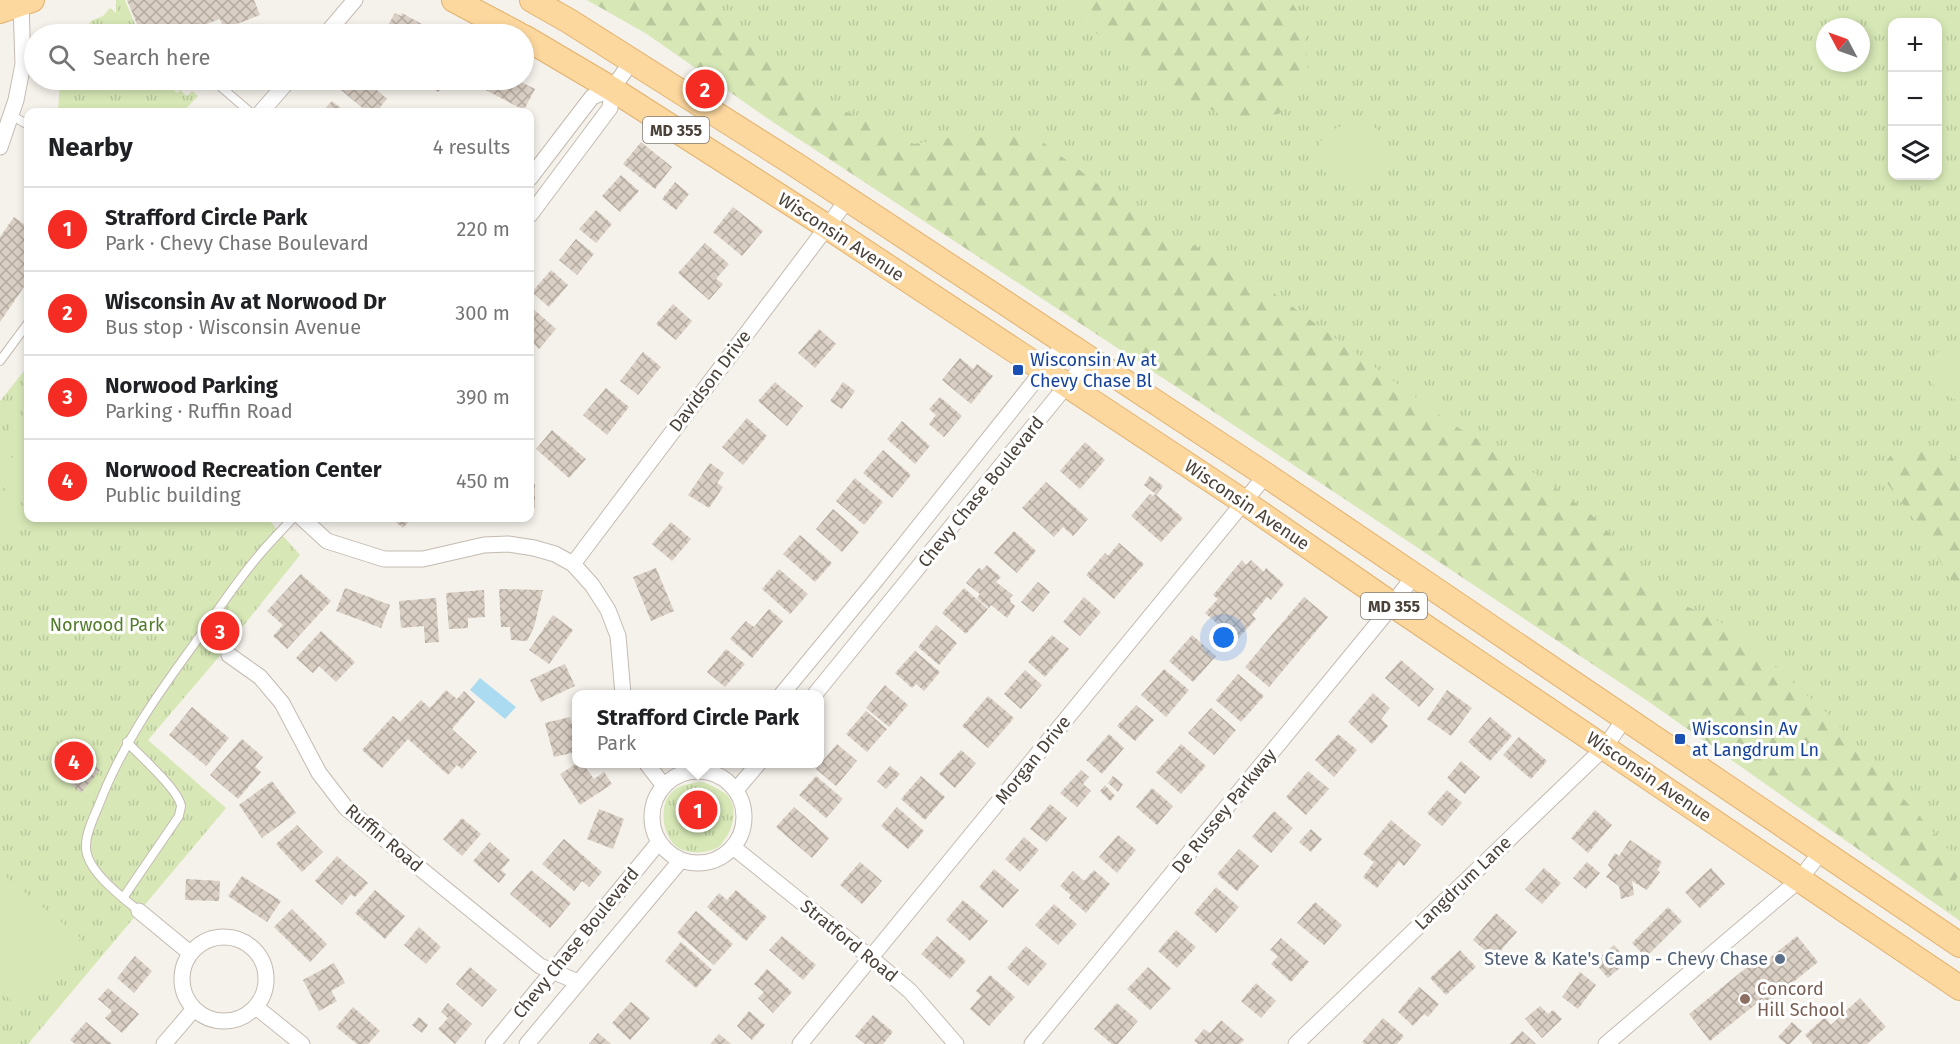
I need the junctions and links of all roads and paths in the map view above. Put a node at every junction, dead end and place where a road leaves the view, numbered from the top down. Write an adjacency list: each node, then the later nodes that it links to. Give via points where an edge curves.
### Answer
1 (355, 0): 5 (street)
2 (454, 0): 6 (main road)
3 (532, 0): 8 (main road, Wisconsin Avenue / MD 355)
4 (18, 5): 14 (street, via 22,64)
5 (335, 24)
6 (499, 24)
7 (534, 44): 9 (main road, Wisconsin Avenue / MD 355)
8 (632, 61): 9 (street); 18 (main road, Wisconsin Avenue / MD 355)
9 (612, 88): 17 (street, via 592,97); 19 (street, via 610,108); 20 (main road, Wisconsin Avenue / MD 355)
10 (224, 90): 12 (lane)
11 (280, 90): 13 (street)
12 (245, 108)
13 (264, 108)
14 (11, 115): 15 (lane); 16 (street)
15 (24, 123)
16 (0, 147)
17 (534, 173)
18 (848, 199): 20 (street, Davidson Drive); 22 (main road, Wisconsin Avenue / MD 355)
19 (534, 210)
20 (826, 226): 25 (main road, Wisconsin Avenue / MD 355); 31 (street, Davidson Drive)
21 (24, 329): 24 (lane)
22 (1065, 343): 23 (main road, Wisconsin Avenue / MD 355); 25 (street, Chevy Chase Boulevard)
23 (1088, 358): 26 (street, Chevy Chase Boulevard); 27 (main road, Wisconsin Avenue / MD 355)
24 (0, 362)
25 (1043, 371): 26 (main road, Wisconsin Avenue / MD 355); 33 (street, Chevy Chase Boulevard)
26 (1066, 386): 28 (main road, Wisconsin Avenue / MD 355); 34 (street, Chevy Chase Boulevard)
27 (1266, 475): 28 (street, Morgan Drive); 32 (main road, Wisconsin Avenue / MD 355)
28 (1244, 502): 35 (main road, Wisconsin Avenue / MD 355); 59 (street, Morgan Drive)
29 (289, 522): 41 (lane, via 228,596)
30 (306, 522): 31 (street, via 327,541 384,559 423,559 484,545 508,544 555,554)
31 (573, 564): 37 (street, via 608,610 618,636)
32 (1414, 576): 35 (street, De Russey Parkway); 40 (main road, Wisconsin Avenue / MD 355)
33 (876, 580): 34 (street); 38 (street, Chevy Chase Boulevard)
34 (896, 597): 39 (street, Chevy Chase Boulevard)
35 (1393, 605): 42 (main road, Wisconsin Avenue / MD 355); 71 (street, De Russey Parkway)
36 (230, 655): 60 (street, Ruffin Road, via 260,677 282,703 319,773 346,808 540,966)
37 (623, 690)
38 (785, 690)
39 (818, 690)
40 (1625, 718): 42 (street, Langdrum Lane); 50 (main road, Wisconsin Avenue / MD 355)
41 (127, 742): 53 (lane, via 89,828 86,847 97,872); 53 (lane, via 169,786 181,807)
42 (1605, 747): 52 (main road, Wisconsin Avenue / MD 355); 72 (street, Langdrum Lane)
43 (650, 768): 46 (street)
44 (755, 768): 47 (street)
45 (720, 769): 46 (street, via 680,774); 47 (street)
46 (664, 786): 48 (street, via 651,813)
47 (736, 790): 49 (street, via 744,813 740,837)
48 (659, 842): 51 (street); 60 (street, Chevy Chase Boulevard)
49 (733, 847): 51 (street, via 706,862); 59 (street, Stratford Road)
50 (1821, 852): 52 (street); 57 (main road, Wisconsin Avenue / MD 355)
51 (681, 860): 61 (street, Chevy Chase Boulevard)
52 (1799, 880): 62 (main road, Wisconsin Avenue / MD 355); 73 (street)
53 (123, 898): 54 (lane)
54 (139, 911): 55 (street)
55 (172, 938): 56 (street, via 187,943); 58 (street)
56 (205, 941): 58 (street); 63 (street, via 232,937 255,949 267,973)
57 (1960, 945)
58 (190, 953): 64 (street, via 182,983)
59 (872, 958): 69 (street, Morgan Drive); 70 (street, Stratford Road, via 910,991)
60 (554, 971): 61 (street, Ruffin Road); 67 (street, Chevy Chase Boulevard)
61 (578, 982): 68 (street, Chevy Chase Boulevard)
62 (1960, 988)
63 (256, 1006): 64 (street, via 247,1014 224,1021 210,1019); 66 (street)
64 (194, 1009): 65 (street)
65 (164, 1044)
66 (302, 1044)
67 (493, 1044)
68 (527, 1044)
69 (800, 1044)
70 (956, 1044)
71 (1032, 1044)
72 (1296, 1044)
73 (1606, 1044)

